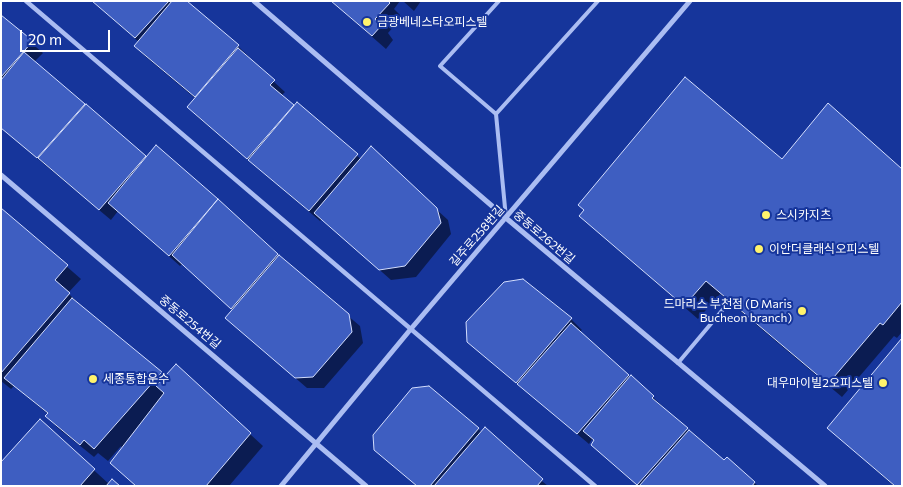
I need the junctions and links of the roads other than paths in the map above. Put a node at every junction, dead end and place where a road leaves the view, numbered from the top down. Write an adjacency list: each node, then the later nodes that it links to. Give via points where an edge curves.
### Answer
1 (26, 1): 10 (street)
2 (254, 1): 8 (street, 중동로262번길)
3 (499, 1): 6 (lane, via 440,66)
4 (598, 1): 6 (lane)
5 (690, 1): 8 (street, 길주로258번길)
6 (496, 114): 8 (lane)
7 (1, 174): 12 (street, 중동로254번길)
8 (506, 218): 10 (street, 길주로258번길); 11 (street, 중동로262번길)
9 (725, 308): 11 (lane)
10 (410, 330): 12 (street, 길주로258번길); 15 (street)
11 (678, 363): 16 (street, 중동로262번길)
12 (316, 443): 13 (street, 길주로258번길); 14 (street, 중동로254번길)
13 (281, 486)
14 (366, 486)
15 (595, 486)
16 (824, 486)

